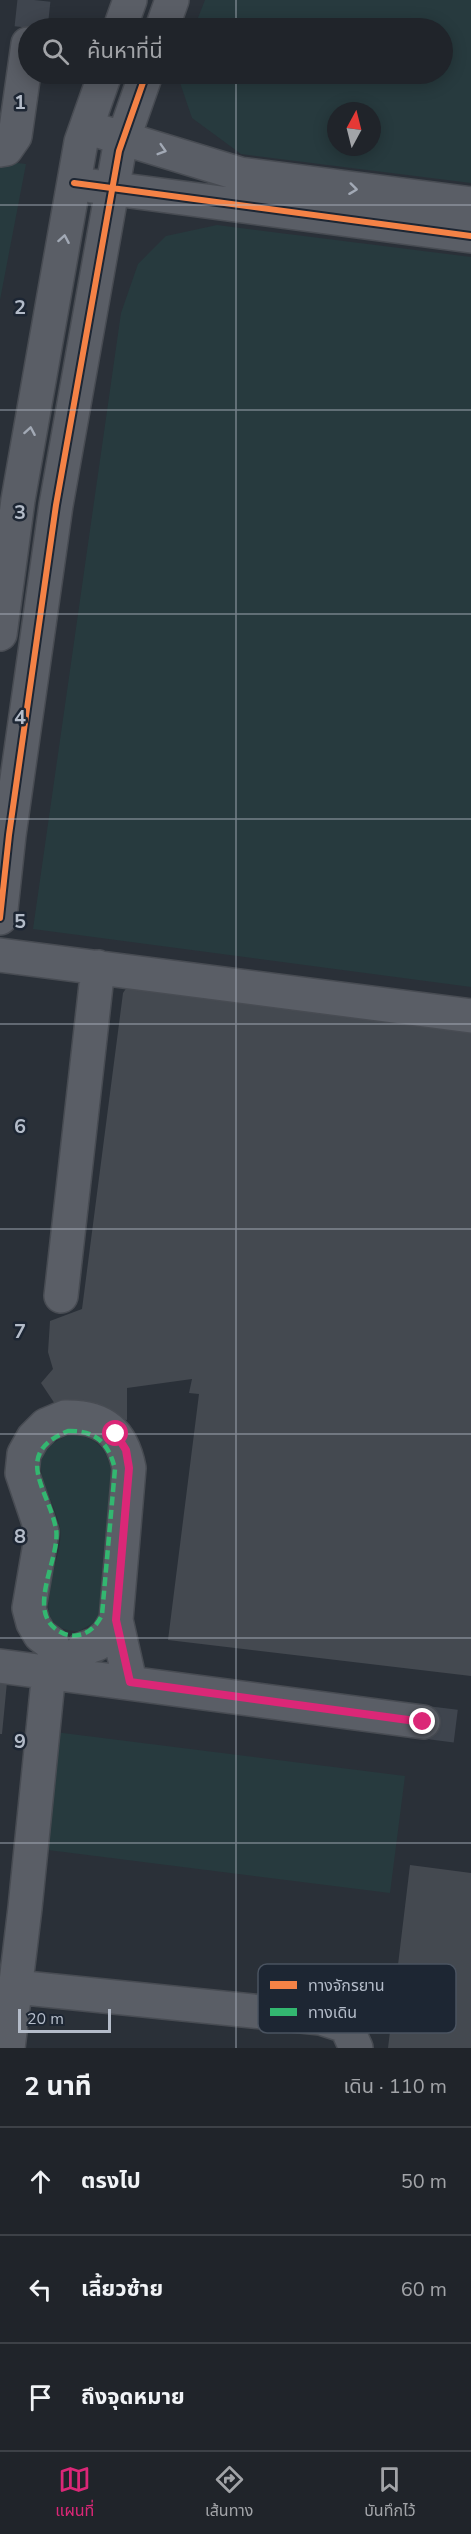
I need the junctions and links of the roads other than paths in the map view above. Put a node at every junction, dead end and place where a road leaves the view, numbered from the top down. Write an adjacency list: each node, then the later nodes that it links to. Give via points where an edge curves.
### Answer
1 (130, 0): 3 (street)
2 (172, 0): 4 (street)
3 (124, 18)
4 (166, 18)
5 (22, 84): 10 (street, via 15,135 6,149)
6 (101, 84): 8 (street)
7 (143, 84): 9 (street)
8 (86, 128): 9 (street); 11 (street)
9 (124, 138): 12 (street); 13 (street, one-way to 13, via 240,174)
10 (0, 150)
11 (74, 183): 12 (street); 15 (street, one-way to 11)
12 (112, 189): 14 (street); 17 (street, via 56,505)
13 (471, 204)
14 (471, 236)
15 (11, 481): 16 (street)
16 (0, 634)
17 (5, 834): 18 (street)
18 (0, 918)
19 (0, 955): 20 (street)
20 (98, 967): 21 (street); 22 (street)
21 (471, 1016)
22 (61, 1296)
23 (116, 1620): 24 (street, via 129,1468 126,1450 116,1434 84,1416 65,1417 46,1425 24,1454 22,1473 42,1532 29,1608); 26 (street, via 108,1634 83,1649); 27 (street)
24 (33, 1623): 25 (street); 26 (street, via 52,1644)
25 (1, 1666): 26 (street)
26 (58, 1673): 27 (street); 29 (street)
27 (130, 1682): 28 (street)
28 (423, 1722)
29 (15, 1987): 30 (street); 32 (street)
30 (258, 2012)
31 (349, 2033): 33 (street)
32 (8, 2048)
33 (356, 2048)

